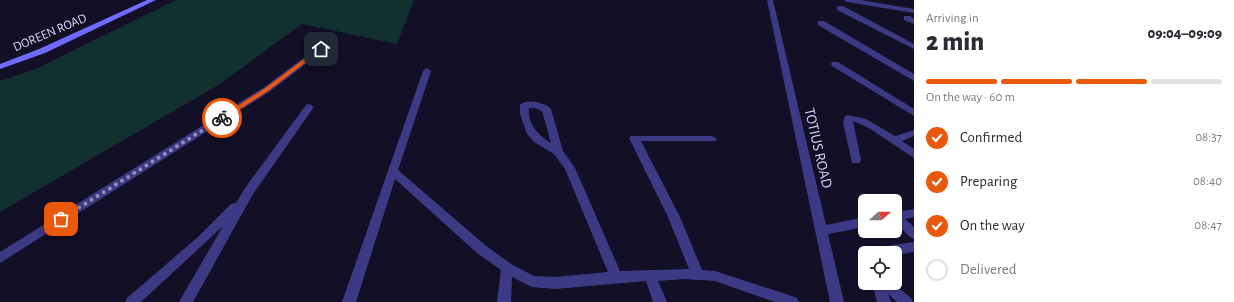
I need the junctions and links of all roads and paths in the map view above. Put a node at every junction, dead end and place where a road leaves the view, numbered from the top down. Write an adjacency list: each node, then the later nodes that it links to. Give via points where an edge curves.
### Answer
1 (153, 0): 12 (main road, DOREEN ROAD, via 42,51)
2 (770, 0): 29 (street, TOTIUS ROAD)
3 (847, 0): 5 (street)
4 (840, 8): 10 (street)
5 (914, 11)
6 (906, 18): 7 (street)
7 (914, 22)
8 (821, 23): 14 (street)
9 (332, 41): 33 (street, via 266,90)
10 (914, 47)
11 (835, 64): 16 (street)
12 (0, 67)
13 (427, 71): 23 (street)
14 (914, 78)
15 (309, 107): 24 (street)
16 (914, 113)
17 (914, 133): 19 (street)
18 (712, 139): 35 (street, via 634,138 674,217)
19 (893, 140): 21 (street); 22 (street, via 866,122 854,117 848,118)
20 (558, 152): 37 (street, via 570,168)
21 (914, 154)
22 (856, 160)
23 (392, 170): 34 (street, via 481,249); 42 (street)
24 (249, 191): 40 (street, via 202,240); 41 (street)
25 (914, 213): 26 (street)
26 (902, 215)
27 (858, 223): 29 (street)
28 (902, 223): 30 (street)
29 (821, 231): 46 (street, TOTIUS ROAD)
30 (914, 234)
31 (914, 247): 32 (street)
32 (902, 249)
33 (0, 258)
34 (507, 268): 37 (street, via 532,281 555,283); 43 (street)
35 (698, 275): 36 (street); 45 (street, via 715,276)
36 (650, 276): 37 (street); 44 (street)
37 (616, 277)
38 (880, 290): 47 (street)
39 (892, 290): 48 (street)
40 (132, 302)
41 (186, 302)
42 (349, 302)
43 (504, 302)
44 (660, 302)
45 (792, 302)
46 (837, 302)
47 (884, 302)
48 (906, 302)

